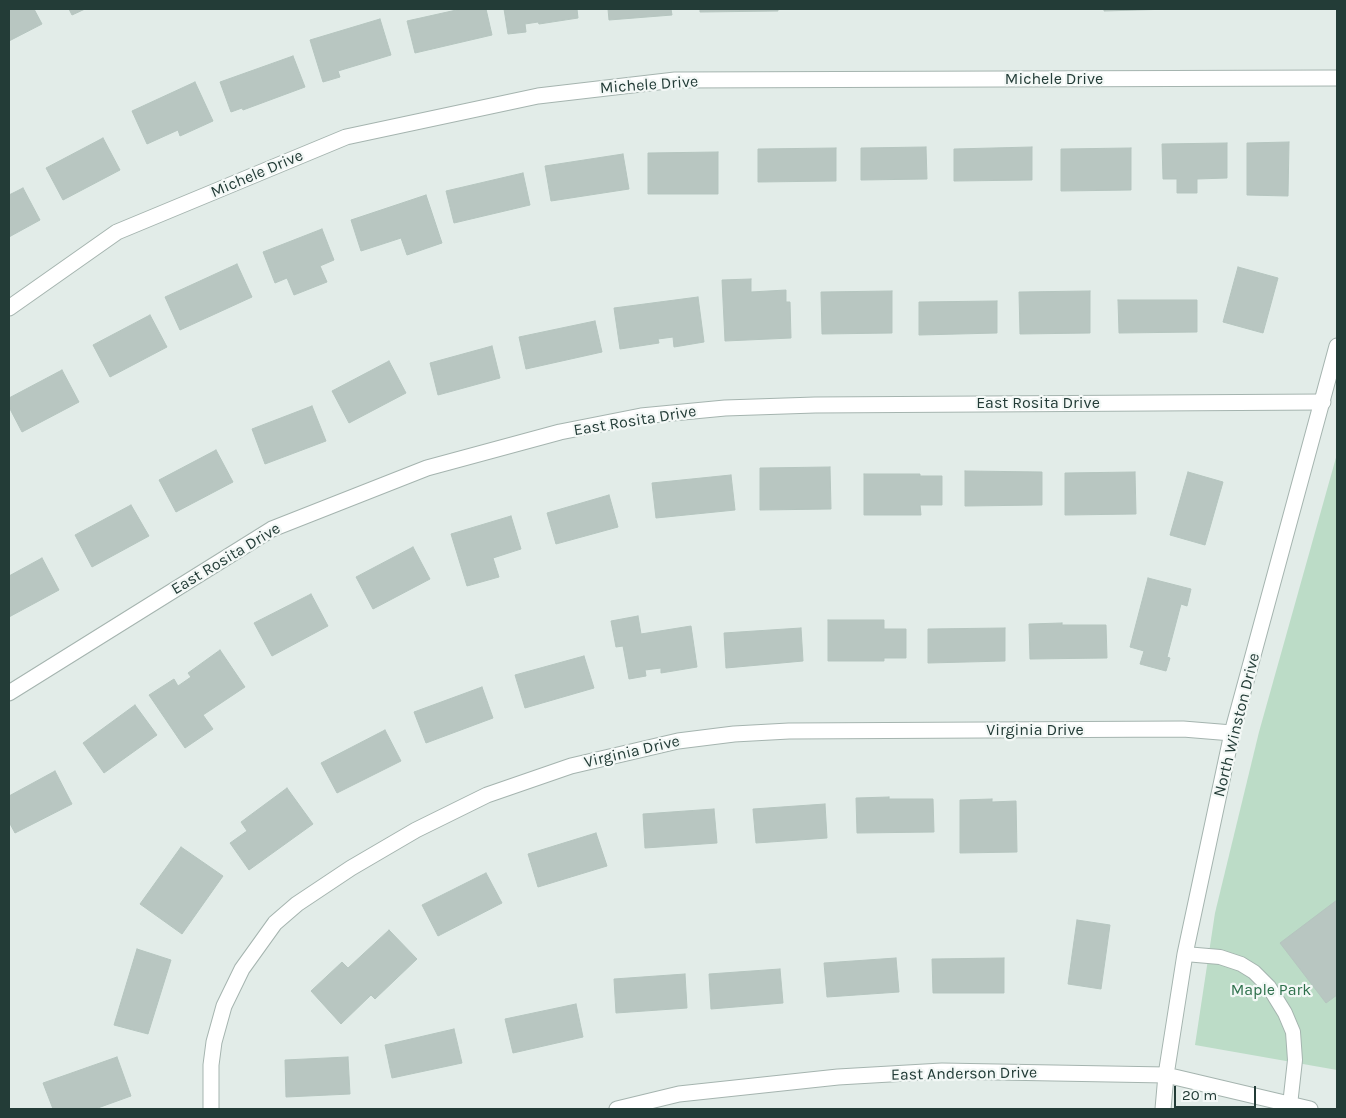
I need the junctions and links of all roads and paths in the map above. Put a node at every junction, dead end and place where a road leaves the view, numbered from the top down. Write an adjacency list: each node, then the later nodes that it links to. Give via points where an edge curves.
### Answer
1 (1337, 78): 2 (street, Michele Drive, via 675,80 538,96 346,137 117,232)
2 (9, 308)
3 (1337, 346): 4 (street, North Winston Drive)
4 (1323, 402): 5 (street, East Rosita Drive, via 815,404 641,416 560,432 427,468 272,529); 6 (street, North Winston Drive)
5 (9, 693)
6 (1232, 733): 7 (street, North Winston Drive); 10 (street, Virginia Drive, via 1183,729 734,734 678,741 571,766 487,795 416,830 351,868 275,923 242,969 224,1006 211,1064)
7 (1185, 954): 8 (street, North Winston Drive); 9 (lane, via 1220,957 1241,964 1269,988 1293,1032 1295,1060)
8 (1166, 1075): 9 (street, East Anderson Drive); 11 (street, East Anderson Drive, via 942,1071 679,1094); 12 (street, North Winston Drive)
9 (1290, 1105): 13 (street, East Anderson Drive)
10 (211, 1109)
11 (617, 1109)
12 (1163, 1109)
13 (1310, 1109)

